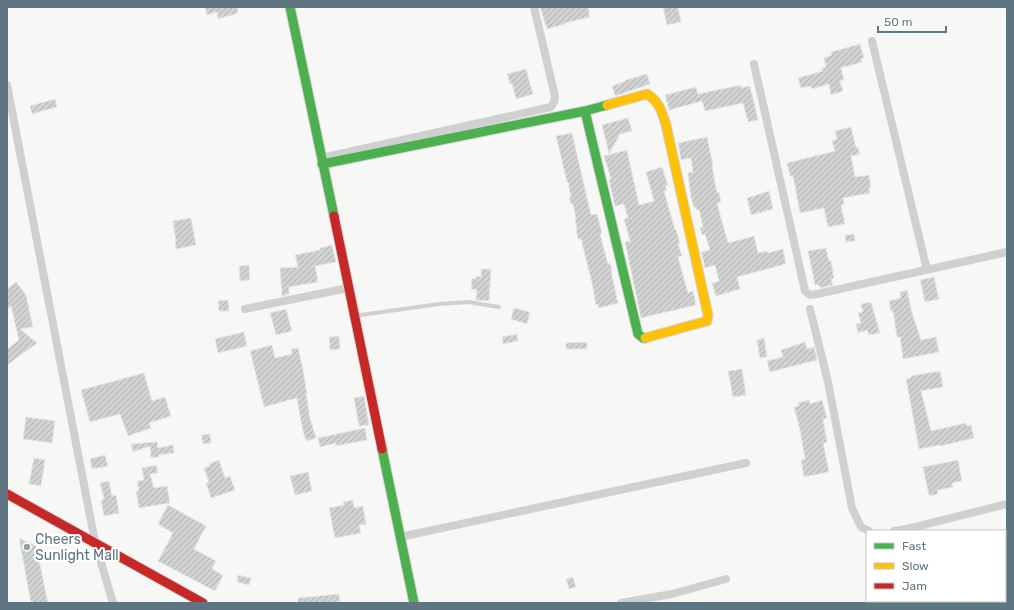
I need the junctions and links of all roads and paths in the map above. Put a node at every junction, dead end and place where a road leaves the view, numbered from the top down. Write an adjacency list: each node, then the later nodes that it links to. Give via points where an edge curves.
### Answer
1 (290, 7): 7 (street)
2 (534, 7): 7 (street, via 554,96 554,102 550,107)
3 (872, 41): 9 (street)
4 (754, 64): 9 (street, via 805,291 810,295 817,294)
5 (7, 85): 21 (street)
6 (585, 110): 6 (street, via 647,94 661,107 708,315 706,321 643,338 638,334); 7 (street)
7 (322, 161): 10 (street)
8 (1007, 252): 9 (street)
9 (927, 270)
10 (348, 288): 13 (street); 14 (street)
11 (499, 307): 14 (lane, via 468,302)
12 (810, 308): 18 (street, via 828,382 852,508 861,527)
13 (245, 309)
14 (354, 316): 20 (street)
15 (746, 463): 20 (street)
16 (7, 494): 21 (street)
17 (1007, 504): 19 (street)
18 (868, 530)
19 (900, 530)
20 (400, 537): 25 (street)
21 (94, 542): 23 (street); 24 (street)
22 (726, 579): 26 (street, via 672,594)
23 (113, 603)
24 (203, 603)
25 (414, 603)
26 (621, 603)

